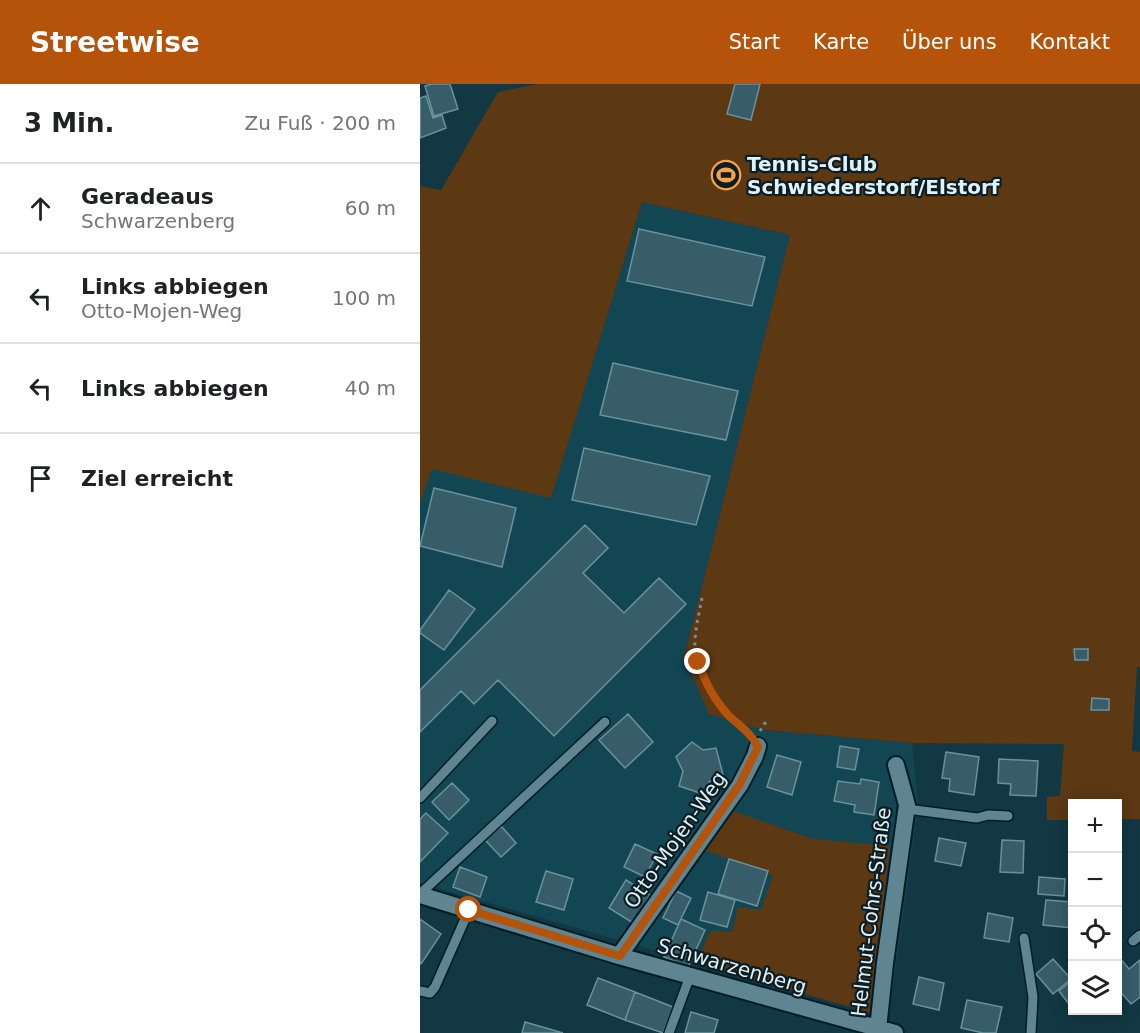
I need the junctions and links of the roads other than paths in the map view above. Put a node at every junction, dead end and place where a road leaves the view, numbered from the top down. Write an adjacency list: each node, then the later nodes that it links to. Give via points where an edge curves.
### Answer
1 (492, 721): 5 (lane)
2 (605, 722): 8 (lane)
3 (758, 746): 11 (street, Otto-Mojen-Weg, via 740,784)
4 (896, 765): 6 (street, Helmut-Cohrs-Straße)
5 (420, 798)
6 (906, 809): 7 (lane, via 977,818); 14 (street, Helmut-Cohrs-Straße)
7 (1008, 816)
8 (420, 895): 9 (street, Schwarzenberg)
9 (469, 910): 11 (street, Schwarzenberg); 13 (lane, via 435,987 430,993)
10 (1024, 938): 17 (lane, via 1033,997)
11 (620, 956): 12 (street, Schwarzenberg)
12 (690, 976): 14 (street, Schwarzenberg); 15 (lane)
13 (420, 991)
14 (878, 1029): 16 (street, Schwarzenberg)
15 (669, 1033)
16 (895, 1033)
17 (1030, 1033)

